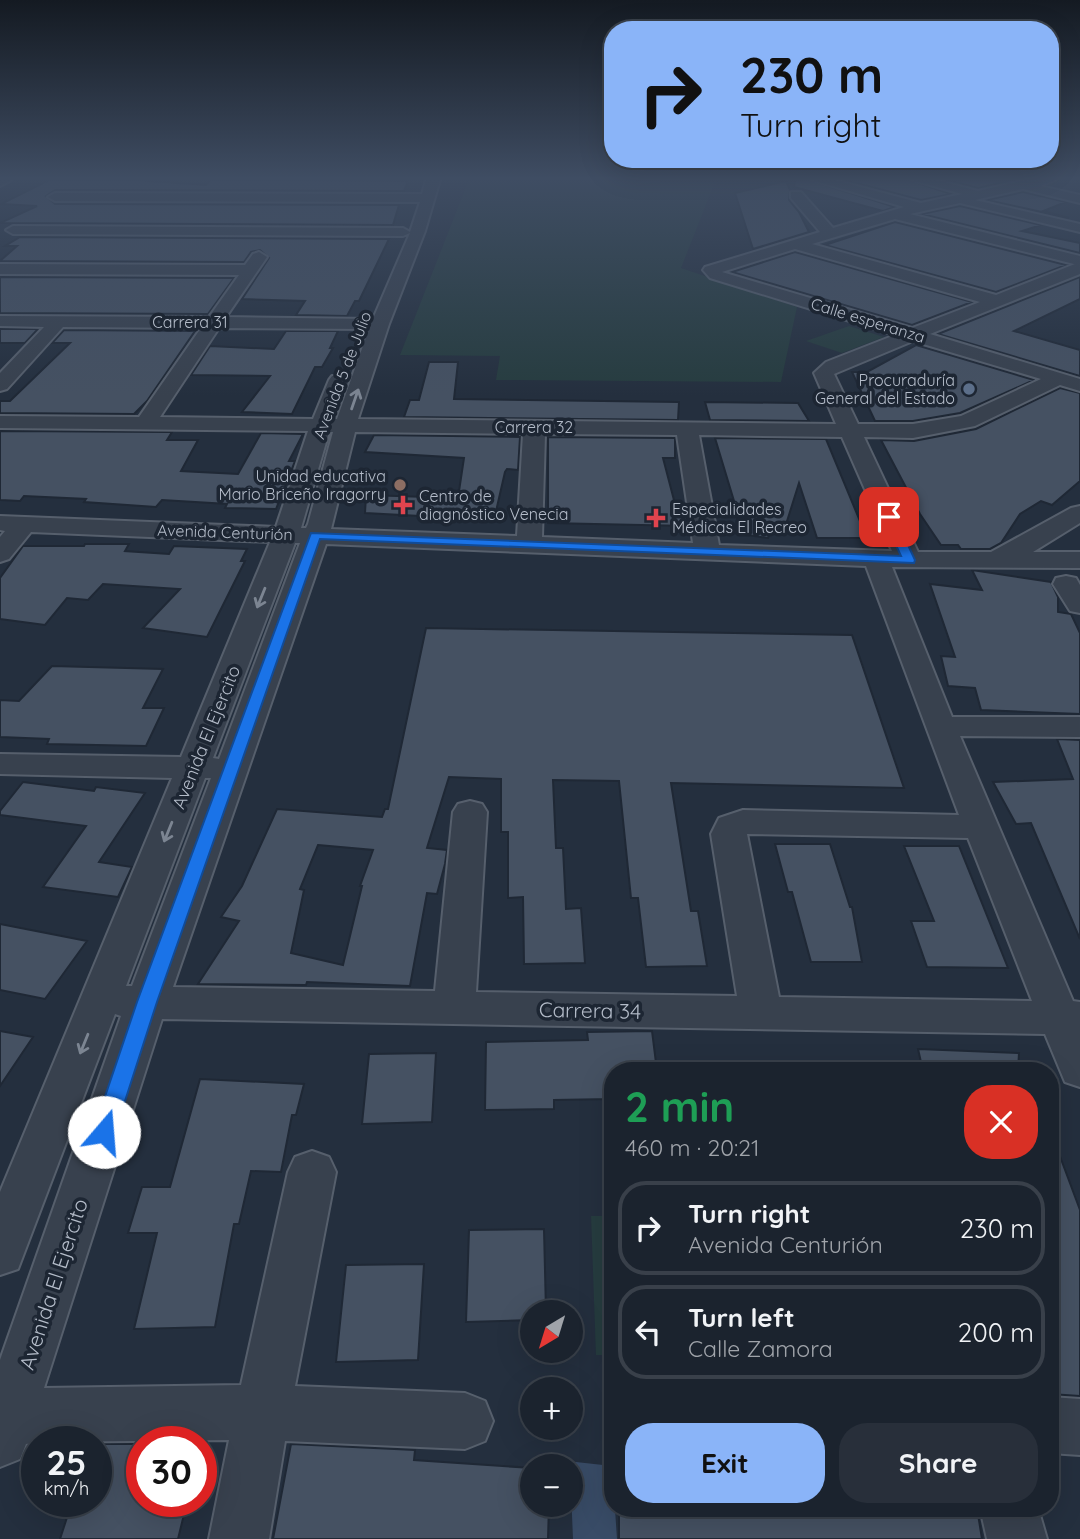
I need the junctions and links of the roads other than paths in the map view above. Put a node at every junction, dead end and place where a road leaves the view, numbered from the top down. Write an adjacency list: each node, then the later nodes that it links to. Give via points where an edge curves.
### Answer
1 (262, 252): 10 (street)
2 (768, 252): 17 (street, Calle esperanza, via 712,273)
3 (821, 252): 12 (street)
4 (880, 252): 11 (street)
5 (1043, 252): 7 (street)
6 (401, 253): 16 (street, Avenida 5 de Julio)
7 (1080, 261)
8 (1080, 268): 11 (street)
9 (0, 269): 10 (street)
10 (250, 270): 15 (street)
11 (1018, 292): 12 (street)
12 (997, 301): 17 (street)
13 (0, 321): 14 (street, Carrera 31)
14 (59, 321): 15 (street, Carrera 31); 19 (street)
15 (213, 322): 16 (street, Carrera 31); 22 (street)
16 (371, 324): 23 (street, Avenida 5 de Julio, via 350,351); 24 (street, Avenida 5 de Julio, one-way to 16)
17 (914, 334): 18 (street, Calle esperanza); 27 (street, via 824,373)
18 (1058, 379): 20 (street, Calle esperanza); 27 (street, Carrera 32, via 967,421 913,431)
19 (0, 385)
20 (1080, 385)
21 (0, 422): 22 (street, Carrera 32)
22 (145, 423): 23 (street, Carrera 32)
23 (320, 427): 24 (street, Carrera 32); 30 (street, Avenida 5 de Julio)
24 (345, 427): 25 (street, Carrera 32); 30 (street, Avenida 5 de Julio)
25 (534, 427): 26 (street, Carrera 32); 31 (street)
26 (687, 429): 27 (street, Carrera 32); 32 (street)
27 (850, 430): 35 (street)
28 (1080, 513): 34 (street, via 1023,547)
29 (12, 523): 30 (street, Avenida Centurión); 33 (street)
30 (300, 535): 31 (street, Avenida Centurión); 40 (street, Avenida El Ejercito)
31 (529, 544): 32 (street, Avenida Centurión)
32 (707, 551): 35 (street, Avenida Centurión)
33 (0, 554)
34 (989, 559): 35 (street, Avenida Centurión); 36 (street, Avenida Centurión)
35 (893, 560): 37 (street)
36 (1080, 560)
37 (940, 726): 38 (street); 42 (street)
38 (1080, 727)
39 (0, 764): 40 (street)
40 (212, 768): 43 (street, Avenida El Ejercito, one-way to 43); 44 (street, Avenida El Ejercito)
41 (470, 812): 45 (street)
42 (981, 827): 46 (street, via 743,822 732,826 729,834); 47 (street)
43 (101, 1002): 44 (street, Carrera 34); 50 (street, Avenida El Ejercito, one-way to 50)
44 (147, 1002): 45 (street, Carrera 34); 53 (street, Avenida El Ejercito)
45 (454, 1008): 46 (street, Carrera 34)
46 (761, 1013): 47 (street, Carrera 34)
47 (1070, 1018): 48 (street)
48 (1080, 1069)
49 (312, 1172): 51 (street)
50 (0, 1252)
51 (262, 1412): 52 (street); 53 (street); 57 (street)
52 (465, 1422)
53 (3, 1424)
54 (1059, 1426): 55 (street)
55 (1080, 1427)
56 (1011, 1517): 58 (street)
57 (239, 1539)
58 (1017, 1539)

